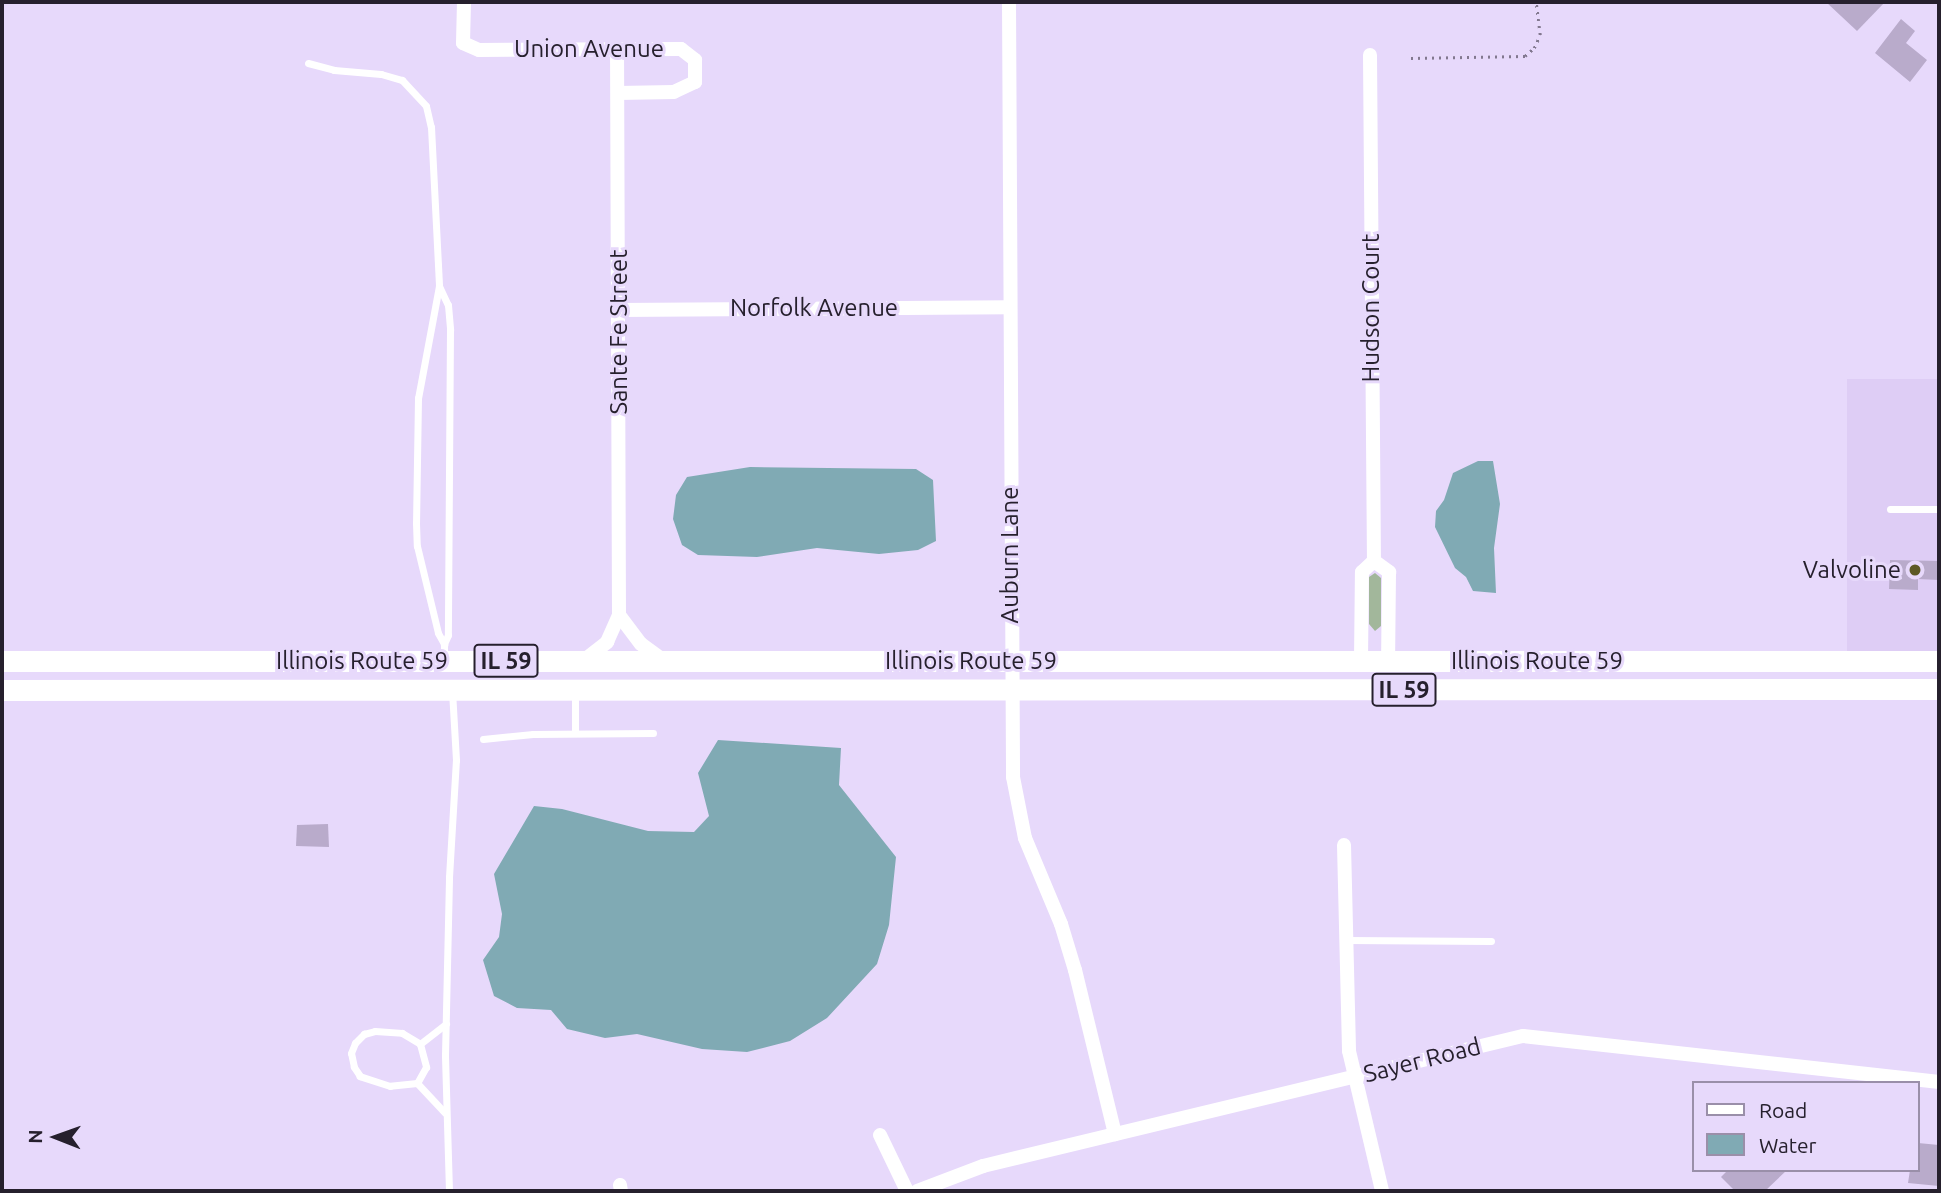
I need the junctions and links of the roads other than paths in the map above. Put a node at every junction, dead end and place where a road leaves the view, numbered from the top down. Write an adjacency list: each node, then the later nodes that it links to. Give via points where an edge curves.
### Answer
1 (464, 2): 3 (street, Union Avenue, via 463,43 479,50)
2 (1009, 2): 8 (street, Auburn Lane)
3 (617, 50): 6 (street, Sante Fe Street); 6 (street, Union Avenue, via 681,49 695,60 695,82 674,92)
4 (1370, 55): 12 (street, Hudson Court)
5 (308, 63): 7 (lane, via 402,80 426,106)
6 (618, 93): 9 (street, Sante Fe Street)
7 (439, 286): 14 (lane, via 448,305 450,330 448,635); 14 (lane, via 418,398 416,500 417,546)
8 (1010, 307): 9 (street, Norfolk Avenue); 17 (street, Auburn Lane)
9 (619, 310): 13 (street, Sante Fe Street)
10 (1890, 509): 11 (lane)
11 (1939, 509)
12 (1374, 561): 18 (street, Hudson Court, via 1362,572); 19 (street, Hudson Court, via 1389,572)
13 (619, 615): 16 (street, via 641,644); 21 (street, Sante Fe Street, via 607,642)
14 (444, 653): 15 (main road, Illinois Route 59 / IL 59); 21 (main road, Illinois Route 59 / IL 59)
15 (2, 661)
16 (664, 661): 17 (main road, Illinois Route 59 / IL 59); 21 (main road, Illinois Route 59 / IL 59)
17 (1011, 661): 18 (main road, Illinois Route 59 / IL 59); 25 (street, Auburn Lane)
18 (1361, 661): 19 (main road, Illinois Route 59 / IL 59)
19 (1388, 661): 20 (main road, Illinois Route 59 / IL 59)
20 (1939, 661)
21 (583, 662)
22 (2, 690): 23 (main road, Illinois Route 59 / IL 59)
23 (452, 690): 24 (main road, Illinois Route 59 / IL 59); 33 (lane, via 456,760)
24 (575, 690): 25 (main road, Illinois Route 59 / IL 59); 27 (lane)
25 (1011, 690): 26 (main road, Illinois Route 59 / IL 59); 39 (street, Auburn Lane, via 1018,815 1072,959)
26 (1939, 690)
27 (575, 732): 28 (lane); 29 (lane)
28 (653, 733)
29 (483, 738)
30 (1344, 845): 31 (street)
31 (1346, 940): 32 (lane); 35 (street)
32 (1491, 941)
33 (446, 1024): 34 (lane); 38 (lane)
34 (420, 1044): 37 (lane, via 426,1067); 37 (lane, via 402,1033 375,1031 364,1034 351,1053 360,1076 375,1083 403,1087)
35 (1354, 1077): 36 (street, Sayer Road, via 1523,1036); 39 (street, Sayer Road); 44 (street)
36 (1939, 1082)
37 (417, 1083): 38 (lane)
38 (445, 1113): 41 (lane)
39 (1115, 1134): 43 (street, Sayer Road, via 983,1166)
40 (880, 1135): 42 (street)
41 (449, 1191)
42 (907, 1191)
43 (917, 1191)
44 (1382, 1191)

